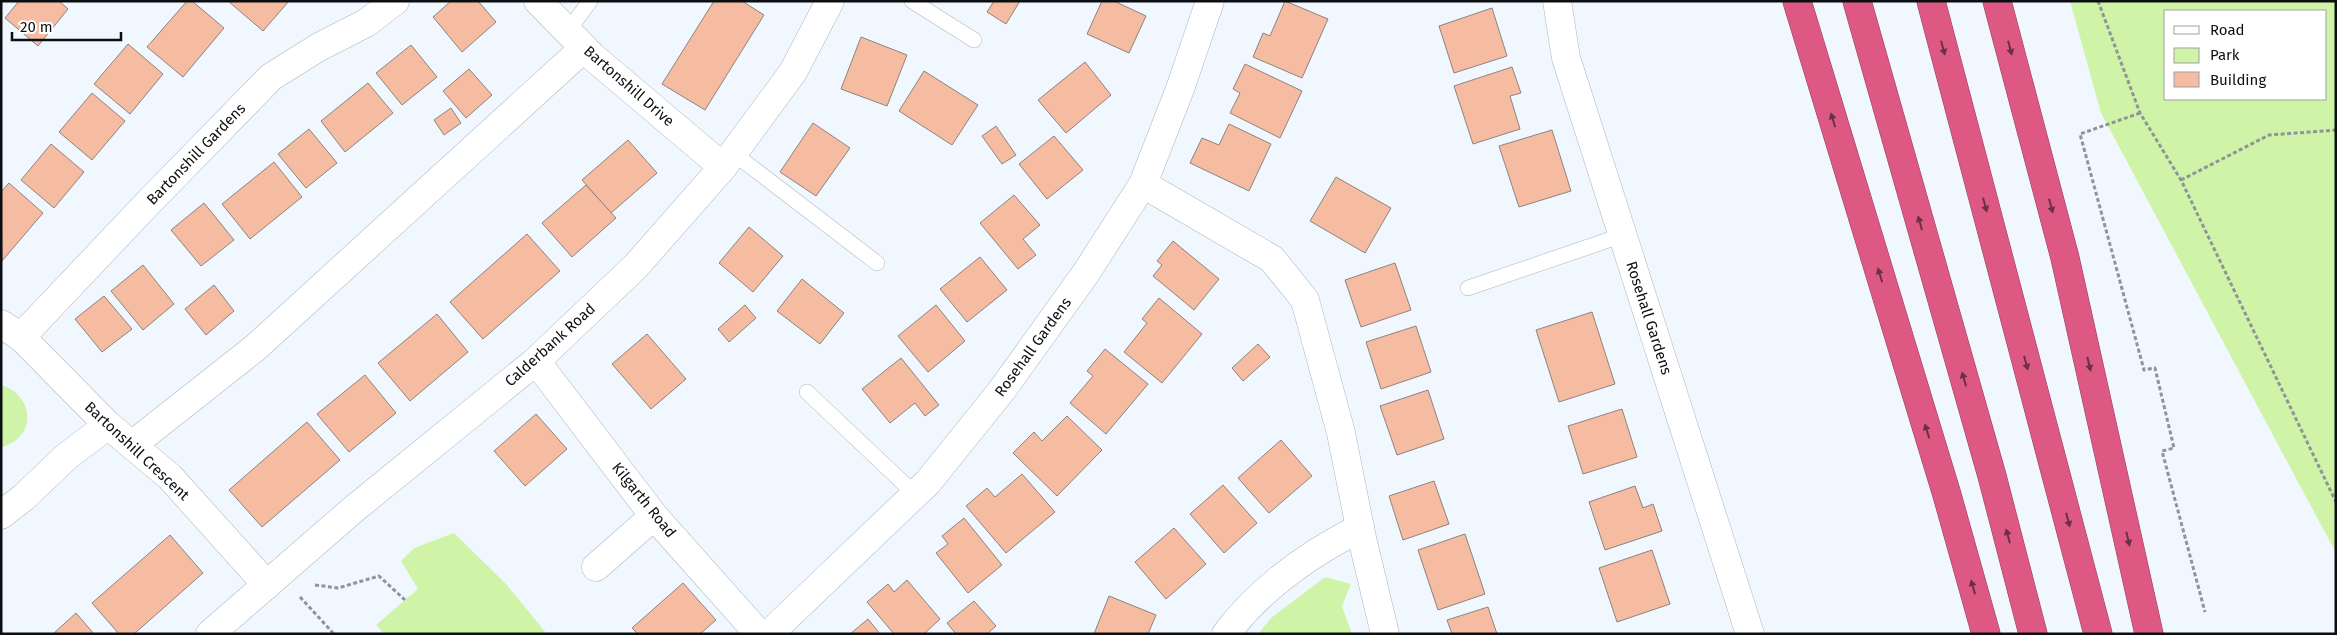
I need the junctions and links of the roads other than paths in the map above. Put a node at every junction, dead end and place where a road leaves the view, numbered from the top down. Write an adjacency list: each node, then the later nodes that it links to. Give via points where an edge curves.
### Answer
1 (395, 1): 19 (street, Bartonshill Gardens, via 366,23 271,77 148,202)
2 (538, 1): 12 (street, Bartonshill Drive)
3 (590, 1): 12 (lane)
4 (912, 1): 13 (lane)
5 (1210, 1): 15 (street, Rosehall Gardens)
6 (1557, 1): 16 (street, Rosehall Gardens, via 1566,58)
7 (1796, 1): 36 (highway, one-way to 7)
8 (1855, 1): 37 (highway, one-way to 8, via 1992,476)
9 (1931, 1): 38 (highway, one-way to 38)
10 (1997, 1): 39 (highway, one-way to 39, via 2065,258)
11 (828, 2): 14 (street, Calderbank Road, via 793,72)
12 (576, 40): 14 (street, Bartonshill Drive); 23 (street, via 255,348)
13 (974, 40)
14 (728, 160): 17 (lane); 20 (street, Calderbank Road, via 636,266)
15 (1143, 184): 24 (street, Rosehall Gardens, via 1086,273 1002,390); 27 (street, via 1272,259 1305,300 1341,433)
16 (1623, 235): 18 (lane); 35 (street, Rosehall Gardens)
17 (877, 263)
18 (1468, 288)
19 (11, 331): 22 (street, Bartonshill Crescent)
20 (536, 361): 26 (street, Kilgarth Road); 29 (street, Calderbank Road)
21 (807, 392): 24 (lane)
22 (108, 426): 23 (street, Bartonshill Crescent); 25 (street, via 66,457)
23 (132, 445): 29 (street, Bartonshill Crescent)
24 (916, 494): 32 (street, Rosehall Gardens)
25 (1, 515)
26 (654, 516): 28 (street); 31 (street, Kilgarth Road)
27 (1360, 528): 33 (street, via 1326,545 1286,572); 34 (street)
28 (596, 567)
29 (280, 573): 30 (street, Calderbank Road)
30 (210, 634)
31 (759, 634)
32 (769, 634)
33 (1226, 634)
34 (1386, 634)
35 (1750, 634)
36 (1986, 634)
37 (2033, 634)
38 (2098, 634)
39 (2149, 634)

